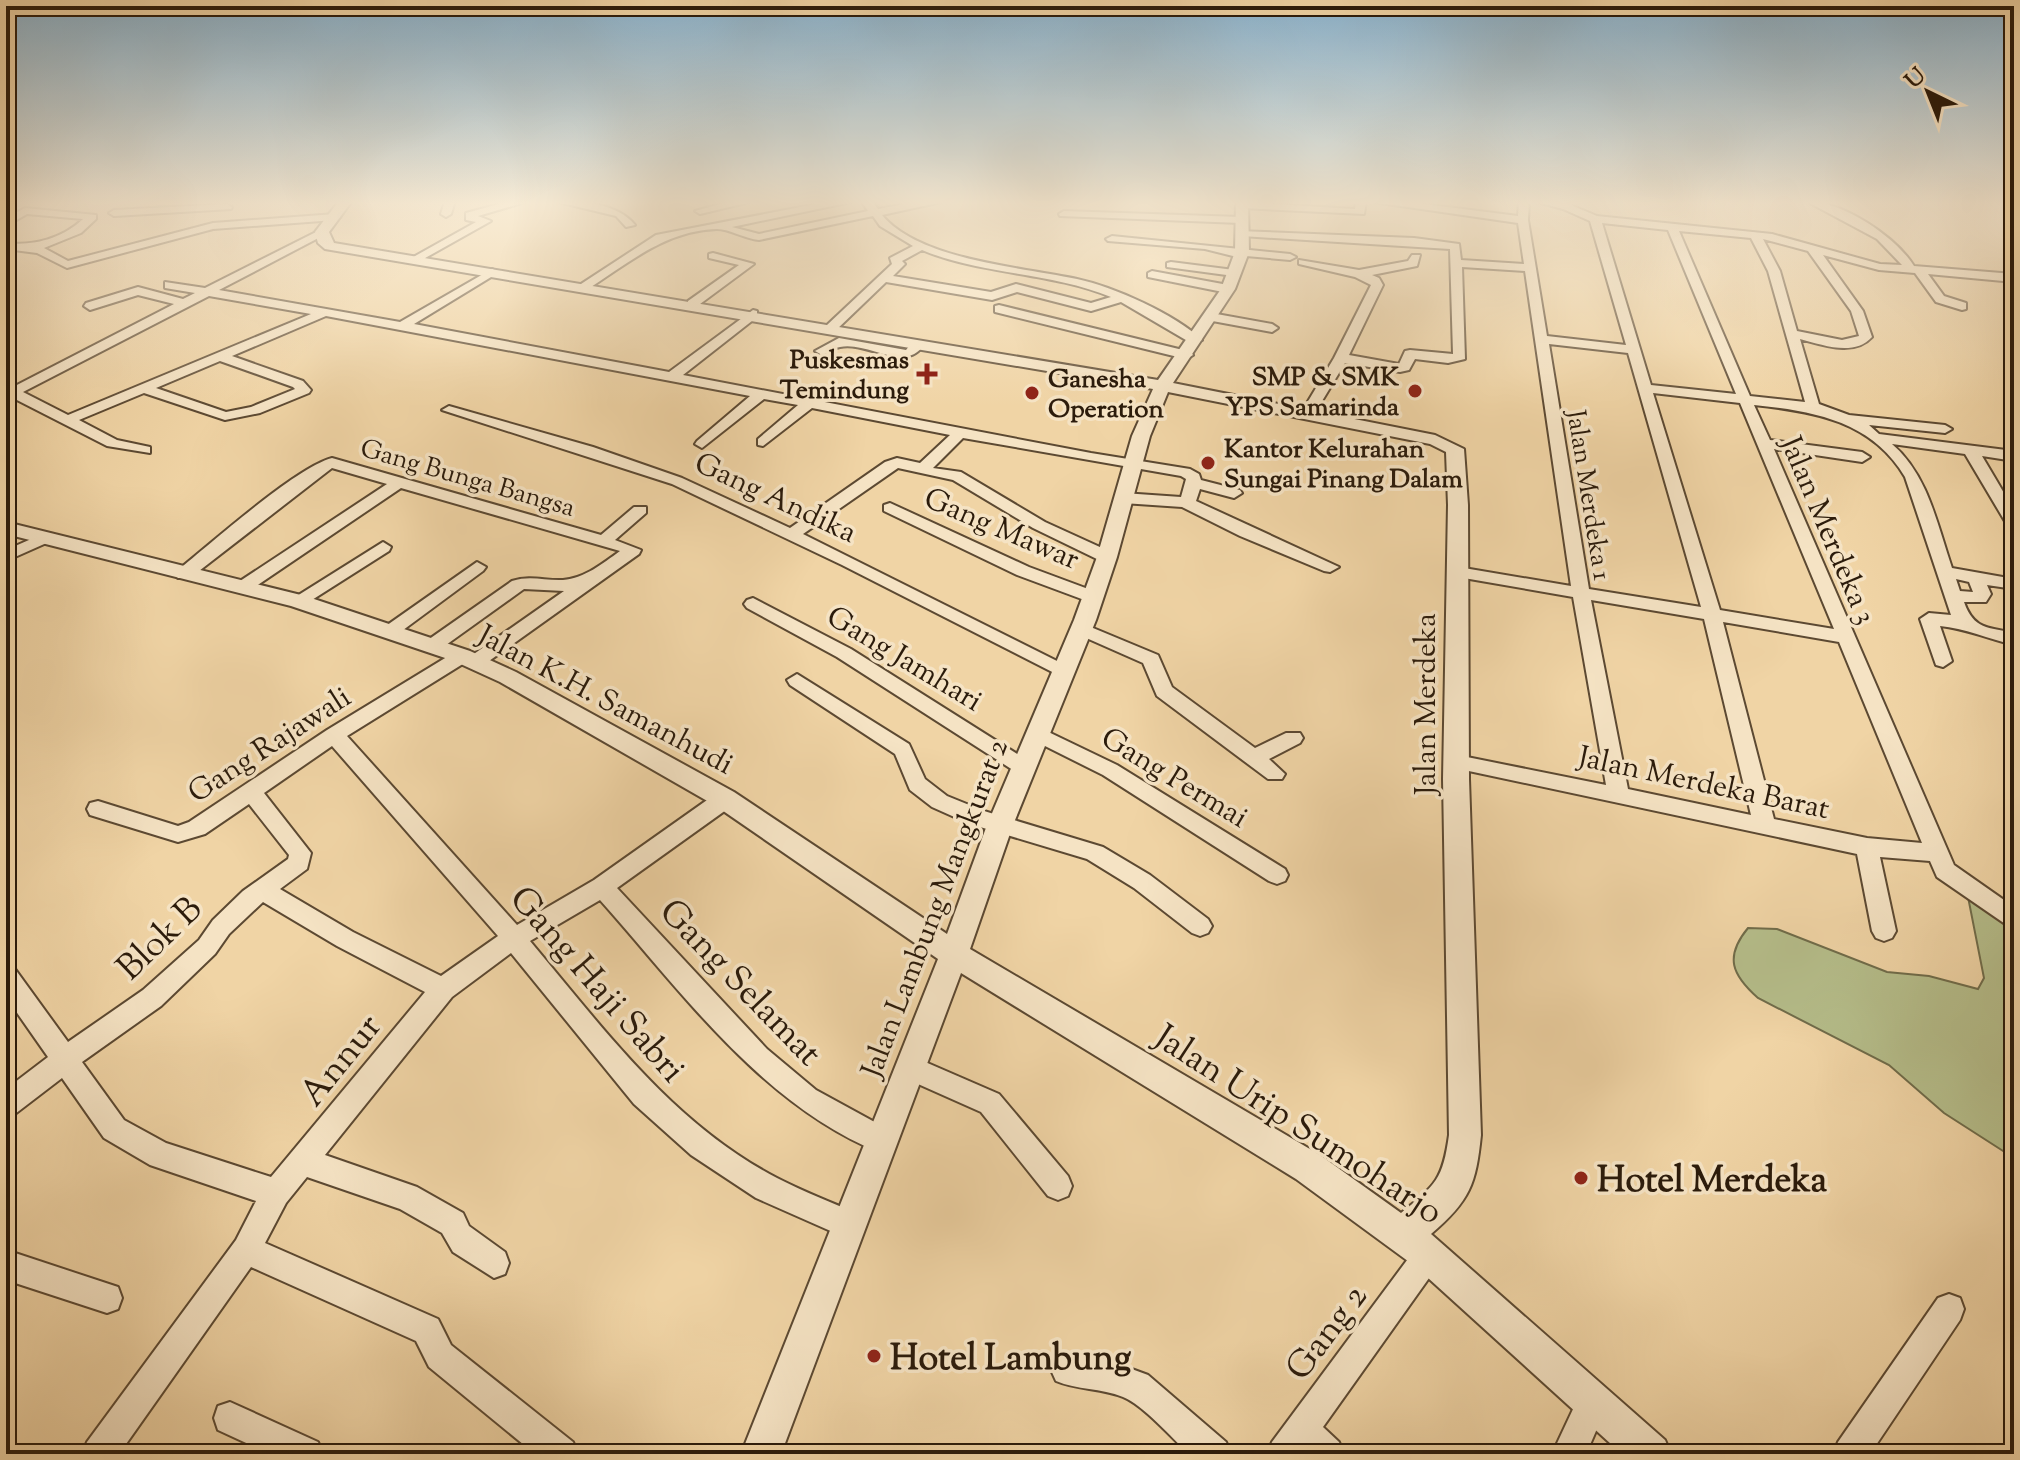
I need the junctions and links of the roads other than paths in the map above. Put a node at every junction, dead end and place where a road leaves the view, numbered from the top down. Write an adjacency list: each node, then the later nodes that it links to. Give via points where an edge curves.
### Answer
1 (250, 269): 28 (street)
2 (473, 269): 19 (street, Jalan Merdeka)
3 (609, 269): 26 (street)
4 (741, 269): 31 (street)
5 (892, 269): 23 (street)
6 (1003, 269): 29 (street, via 1083,284)
7 (1203, 269): 20 (street)
8 (1236, 269): 20 (street, Jalan Lambung Mangkurat 2)
9 (1345, 269): 21 (street)
10 (1387, 269): 21 (street)
11 (1457, 269): 49 (street, via 1460,356 1410,354 1400,368)
12 (1531, 269): 42 (street, Jalan Merdeka 1)
13 (1610, 269): 45 (street)
14 (1689, 269): 56 (street, Jalan Merdeka 3)
15 (1773, 269): 41 (street)
16 (1827, 269): 41 (street, via 1857,311 1866,337 1846,344)
17 (1902, 269): 18 (street)
18 (1915, 271): 24 (street); 33 (street, via 1940,299)
19 (492, 272): 26 (street, Jalan Merdeka); 38 (street)
20 (1234, 273): 27 (street, Jalan Lambung Mangkurat 2)
21 (1359, 274): 49 (street, via 1375,286)
22 (1152, 275): 27 (street)
23 (881, 278): 29 (street, via 983,295 1020,289 1095,307); 39 (street)
24 (2014, 278)
25 (169, 285): 28 (street)
26 (584, 286): 31 (street, Jalan Merdeka)
27 (1228, 289): 37 (street, Jalan Lambung Mangkurat 2)
28 (203, 293): 30 (street); 35 (street)
29 (1121, 298): 43 (street)
30 (184, 303): 32 (street, via 138,291); 54 (street)
31 (692, 304): 36 (street, Jalan Merdeka)
32 (90, 306)
33 (1962, 306)
34 (999, 309): 47 (street)
35 (325, 313): 38 (street); 48 (street)
36 (753, 314): 39 (street, Jalan Merdeka); 50 (street)
37 (1211, 317): 40 (street); 43 (street, Jalan Lambung Mangkurat 2)
38 (402, 326): 50 (street)
39 (831, 328): 44 (street, Jalan Merdeka)
40 (1272, 328)
41 (1792, 333): 58 (street)
42 (1542, 339): 45 (street); 100 (street, Jalan Merdeka 1)
43 (1196, 340): 47 (street, Jalan Lambung Mangkurat 2)
44 (919, 343): 46 (street, via 908,354 842,342); 51 (street, Jalan Merdeka)
45 (1633, 350): 53 (street)
46 (822, 351)
47 (1186, 355): 51 (street, Jalan Lambung Mangkurat 2)
48 (219, 356): 52 (street); 52 (street, via 304,390 225,416)
49 (1341, 358): 60 (street)
50 (670, 378): 55 (street)
51 (1163, 385): 60 (street, Jalan Merdeka); 73 (street, Jalan Lambung Mangkurat 2)
52 (143, 388): 62 (street)
53 (1644, 388): 56 (street); 105 (street)
54 (8, 393): 62 (street)
55 (761, 394): 57 (street); 68 (street)
56 (1742, 399): 58 (street); 67 (street, Jalan Merdeka 3)
57 (809, 403): 64 (street); 66 (street)
58 (1813, 407): 61 (street)
59 (449, 410): 84 (street, Gang Andika, via 677,481)
60 (1308, 413): 93 (street, Jalan Merdeka, via 1455,449)
61 (1851, 419): 63 (street); 65 (street)
62 (65, 421): 69 (street, via 121,446)
63 (1945, 429)
64 (960, 431): 73 (street); 74 (street)
65 (1879, 438): 70 (street); 94 (street, via 1913,477)
66 (763, 442)
67 (1761, 443): 72 (street); 109 (street, Jalan Merdeka 3)
68 (702, 444)
69 (145, 450)
70 (1971, 451): 71 (street); 82 (street)
71 (2014, 456)
72 (1862, 457)
73 (1132, 465): 76 (street, via 1185,472); 78 (street, Jalan Lambung Mangkurat 2)
74 (932, 471): 84 (street, via 889,464); 90 (street, via 957,475 1039,525)
75 (401, 481): 86 (street, Gang Bunga Bangsa); 95 (street, Gang Bunga Bangsa, via 332,463 322,466); 99 (street)
76 (1195, 483): 77 (street); 79 (street)
77 (1234, 493)
78 (1123, 498): 79 (street); 90 (street, Jalan Lambung Mangkurat 2)
79 (1185, 502): 92 (street)
80 (890, 508): 102 (street, Gang Mawar, via 1023,571)
81 (640, 510): 86 (street)
82 (2014, 523)
83 (6, 528): 85 (street, Jalan K.H. Samanhudi)
84 (790, 535): 114 (street, Gang Andika)
85 (45, 538): 89 (street); 95 (street, Jalan K.H. Samanhudi)
86 (604, 541): 88 (street, Gang Bunga Bangsa)
87 (383, 547): 103 (street)
88 (631, 549): 112 (street, Gang Rajawali)
89 (6, 556)
90 (1107, 557): 102 (street, Jalan Lambung Mangkurat 2)
91 (477, 567): 108 (street)
92 (1330, 567)
93 (1458, 572): 100 (street); 120 (street, Jalan Merdeka)
94 (1944, 572): 97 (street); 101 (street)
95 (184, 574): 99 (street, Jalan K.H. Samanhudi)
96 (590, 574): 111 (street, via 568,587 530,581 518,585)
97 (1976, 577): 98 (street); 101 (street, via 1980,598)
98 (2014, 584)
99 (243, 587): 103 (street, Jalan K.H. Samanhudi)
100 (1581, 595): 105 (street); 124 (street, Jalan Merdeka 1)
101 (1952, 596): 106 (street)
102 (1093, 597): 107 (street, Jalan Lambung Mangkurat 2)
103 (298, 601): 108 (street, Jalan K.H. Samanhudi)
104 (753, 604): 121 (street, Gang Jamhari, via 844,653)
105 (1712, 615): 109 (street); 128 (street)
106 (1962, 622): 110 (street); 113 (street, via 1929,619)
107 (1081, 629): 114 (street, Jalan Lambung Mangkurat 2); 119 (street, via 1151,659 1164,691)
108 (389, 632): 111 (street, Jalan K.H. Samanhudi)
109 (1843, 637): 130 (street, Jalan Merdeka 3)
110 (2014, 639)
111 (432, 646): 112 (street, Jalan K.H. Samanhudi)
112 (468, 659): 117 (street, Gang Rajawali); 125 (street, Jalan K.H. Samanhudi)
113 (1943, 661)
114 (1064, 672): 116 (street, Jalan Lambung Mangkurat 2)
115 (797, 680): 127 (street, via 902,749 910,776 927,792)
116 (1038, 734): 121 (street, Jalan Lambung Mangkurat 2); 131 (street, Gang Permai, via 1110,770)
117 (334, 735): 123 (street, Gang Rajawali); 137 (street, Gang Haji Sabri)
118 (1293, 738): 119 (street)
119 (1253, 758): 122 (street)
120 (1457, 762): 124 (street, Jalan Merdeka Barat); 149 (street, Jalan Merdeka, via 1465,1135 1460,1176 1436,1207)
121 (1023, 767): 127 (street, Jalan Lambung Mangkurat 2)
122 (1275, 774)
123 (251, 791): 126 (street, Gang Rajawali, via 208,822 178,834); 133 (street, Blok B, via 300,853 300,862)
124 (1618, 794): 128 (street, Jalan Merdeka Barat)
125 (725, 799): 132 (street, Annur); 138 (street, Jalan K.H. Samanhudi)
126 (98, 809)
127 (1000, 825): 135 (street, via 1093,853); 138 (street, Jalan Lambung Mangkurat 2)
128 (1765, 827): 129 (street, Jalan Merdeka Barat)
129 (1867, 847): 130 (street, Jalan Merdeka Barat); 136 (street)
130 (1939, 853): 134 (street, Jalan Merdeka 3, via 1945,871)
131 (1277, 875)
132 (602, 887): 137 (street, Annur); 144 (street, Gang Selamat, via 758,1057 807,1099)
133 (263, 890): 140 (street); 141 (street, Blok B, via 160,991)
134 (2014, 920)
135 (1200, 926)
136 (1884, 931)
137 (513, 939): 140 (street, Annur); 148 (street, Gang Haji Sabri, via 643,1095 672,1121 766,1188)
138 (954, 954): 142 (street, Jalan Lambung Mangkurat 2); 149 (street, Jalan Urip Sumoharjo, via 1308,1167)
139 (9, 989): 141 (street)
140 (443, 989): 145 (street, Annur)
141 (67, 1061): 143 (street, Blok B); 147 (street, via 114,1129 132,1141)
142 (909, 1067): 144 (street, Jalan Lambung Mangkurat 2); 146 (street, via 990,1103)
143 (6, 1105)
144 (881, 1140): 148 (street, Jalan Lambung Mangkurat 2)
145 (302, 1161): 147 (street, Annur); 152 (street, via 430,1207 453,1223 467,1246)
146 (1058, 1186)
147 (276, 1193): 150 (street, Annur)
148 (851, 1225): 163 (street, Jalan Lambung Mangkurat 2)
149 (1402, 1235): 151 (street, Jalan Urip Sumoharjo)
150 (246, 1250): 160 (street, Annur); 162 (street, via 422,1327 440,1356)
151 (1429, 1254): 157 (street, Jalan Urip Sumoharjo); 159 (street, Gang 2)
152 (494, 1263)
153 (6, 1265): 154 (street)
154 (107, 1298)
155 (1949, 1309): 168 (street)
156 (1067, 1370): 164 (street, via 1099,1373 1137,1386)
157 (1593, 1401): 166 (street); 167 (street, Jalan Urip Sumoharjo)
158 (230, 1418): 161 (street)
159 (1293, 1442): 165 (street)
160 (99, 1454)
161 (306, 1454)
162 (561, 1454)
163 (761, 1454)
164 (1214, 1454)
165 (1327, 1454)
166 (1569, 1454)
167 (1651, 1454)
168 (1850, 1454)

